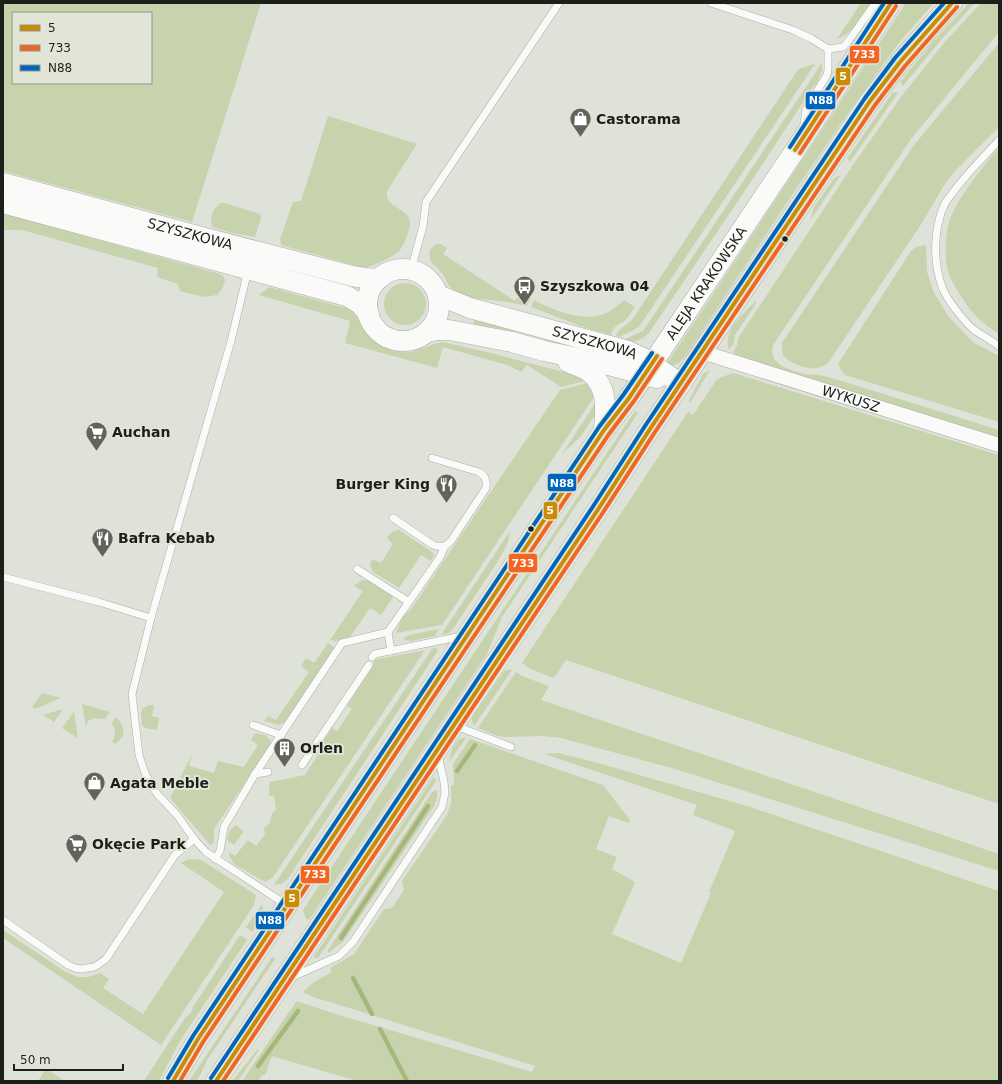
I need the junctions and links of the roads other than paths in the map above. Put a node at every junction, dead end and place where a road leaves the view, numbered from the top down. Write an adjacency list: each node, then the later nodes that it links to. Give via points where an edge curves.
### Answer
1 (559, 3): 13 (lane, via 426,202 423,226)
2 (711, 3): 6 (lane)
3 (879, 3): 7 (lane, via 874,5 843,47)
4 (891, 3): 8 (main road, ALEJA KRAKOWSKA)
5 (952, 3): 20 (main road, via 900,62 870,102)
6 (734, 6): 7 (lane, via 793,30)
7 (828, 49): 8 (lane, via 827,75 806,109)
8 (802, 140): 21 (main road, ALEJA KRAKOWSKA)
9 (999, 140): 18 (lane, via 963,178 946,203 936,236 938,273 943,289 962,317 974,329)
10 (3, 183): 12 (main road, SZYSZKOWA, via 201,237)
11 (3, 203): 12 (main road, SZYSZKOWA)
12 (251, 260): 14 (main road, SZYSZKOWA); 16 (main road, SZYSZKOWA, via 347,296 360,304); 31 (lane, via 231,341)
13 (411, 270): 14 (main road, via 394,270); 15 (main road, via 428,279)
14 (379, 279): 16 (main road, via 372,286 369,295)
15 (438, 295): 17 (main road, via 436,319); 21 (main road, SZYSZKOWA, via 470,308 628,351 643,358)
16 (369, 314): 17 (main road, via 378,330 393,339 411,340)
17 (427, 332): 19 (main road, SZYSZKOWA, via 449,330)
18 (999, 346)
19 (544, 351): 21 (main road, SZYSZKOWA); 23 (main road, via 588,371 597,380 606,402)
20 (702, 352): 22 (main road); 24 (street, WYKUSZ)
21 (648, 370): 22 (main road, SZYSZKOWA); 23 (main road, ALEJA KRAKOWSKA)
22 (681, 384): 37 (main road)
23 (604, 430): 33 (main road, ALEJA KRAKOWSKA)
24 (999, 445)
25 (432, 458): 27 (lane, via 479,472 487,481 486,488)
26 (393, 518): 27 (lane, via 433,545)
27 (445, 546): 30 (lane)
28 (357, 569): 30 (lane)
29 (3, 576): 31 (lane)
30 (409, 602): 32 (lane)
31 (151, 618): 45 (lane, via 132,694 139,754 145,773 158,795 177,815)
32 (388, 632): 34 (lane); 39 (lane, via 342,643 302,709)
33 (467, 635): 34 (lane); 47 (main road, ALEJA KRAKOWSKA)
34 (391, 651): 35 (lane)
35 (372, 657)
36 (369, 665): 42 (lane)
37 (454, 725): 40 (lane); 41 (main road)
38 (253, 726): 39 (lane)
39 (281, 735): 44 (lane)
40 (511, 747)
41 (437, 750): 49 (main road); 49 (lane, via 445,793 442,807 353,942 339,956)
42 (302, 765)
43 (268, 772): 44 (lane)
44 (255, 774): 46 (lane, via 224,827)
45 (194, 840): 46 (lane); 48 (lane, via 175,855 106,959 94,967 81,969 68,965)
46 (216, 859): 47 (lane)
47 (287, 906): 50 (main road, ALEJA KRAKOWSKA)
48 (3, 920)
49 (283, 981): 51 (main road)
50 (173, 1081)
51 (216, 1081)

